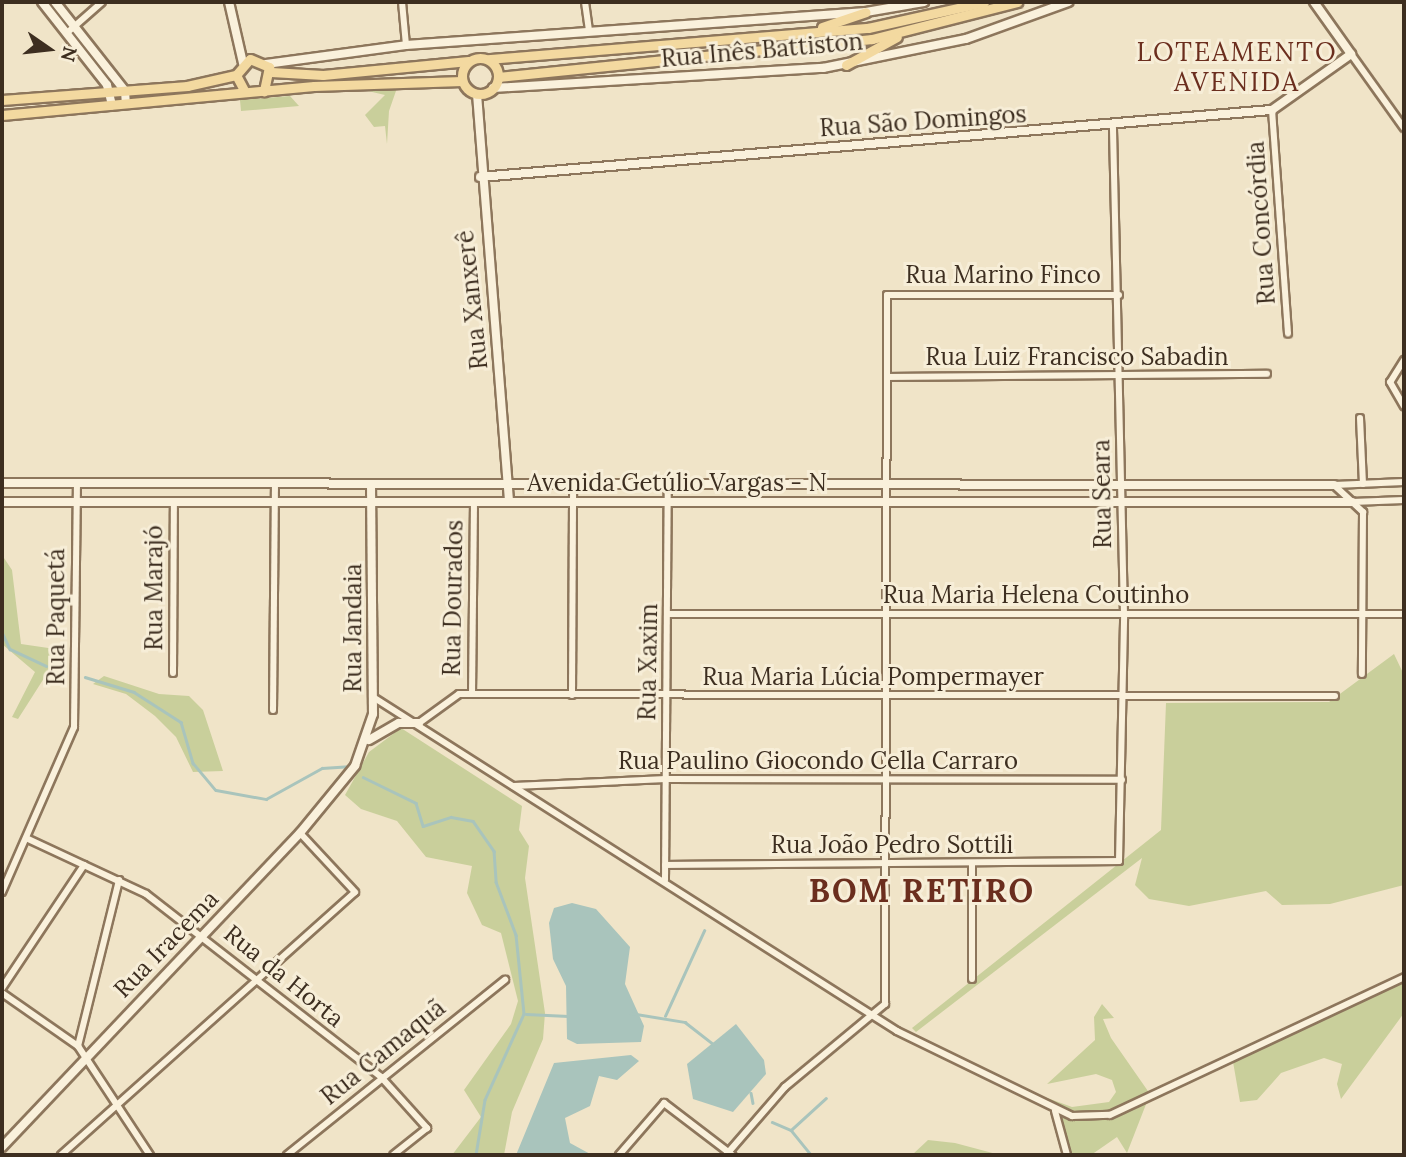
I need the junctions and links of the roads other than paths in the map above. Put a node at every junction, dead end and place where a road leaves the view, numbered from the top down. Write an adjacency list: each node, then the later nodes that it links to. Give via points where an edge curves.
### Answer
1 (42, 2): 15 (street)
2 (55, 2): 13 (street)
3 (102, 2): 13 (street)
4 (229, 2): 23 (street)
5 (402, 2): 18 (street)
6 (585, 2): 14 (street)
7 (924, 2): 12 (street)
8 (984, 2): 17 (main road, via 868,28)
9 (1017, 2): 16 (main road)
10 (1068, 2): 24 (street, Rua Inês Battiston, via 966,39)
11 (1314, 2): 20 (street)
12 (868, 8): 14 (street); 17 (main road, via 849,22)
13 (76, 26): 15 (street); 19 (street)
14 (589, 30): 18 (street)
15 (68, 32): 19 (street)
16 (904, 33): 24 (main road); 27 (main road)
17 (778, 36): 21 (main road)
18 (406, 45): 25 (street)
19 (89, 53): 30 (street); 31 (street)
20 (1351, 54): 39 (street, Rua São Domingos); 43 (street)
21 (489, 59): 22 (main road); 27 (main road)
22 (468, 61): 25 (main road, via 323,75); 28 (main road)
23 (243, 62): 25 (main road); 26 (main road)
24 (846, 65): 29 (street, Rua Inês Battiston)
25 (268, 68): 32 (main road)
26 (236, 75): 31 (main road); 33 (main road)
27 (498, 77): 29 (main road)
28 (462, 81): 32 (main road); 34 (main road)
29 (493, 88): 34 (main road)
30 (111, 91): 31 (main road); 35 (main road); 38 (street)
31 (125, 91): 37 (street)
32 (264, 91): 33 (main road)
33 (245, 92): 37 (main road)
34 (477, 94): 44 (street, Rua Xanxerê)
35 (31, 98): 36 (main road); 40 (main road)
36 (2, 100)
37 (125, 104): 38 (main road)
38 (112, 105): 40 (main road)
39 (1272, 110): 42 (street, Rua São Domingos); 46 (street, Rua Concórdia)
40 (31, 112): 41 (main road)
41 (2, 115)
42 (1113, 126): 44 (street, Rua São Domingos); 45 (street, Rua Seara)
43 (1404, 128)
44 (480, 177): 62 (street, Rua Xanxerê)
45 (1119, 295): 49 (street, Rua Marino Finco, via 887,295); 50 (street, Rua Seara)
46 (1288, 333)
47 (1404, 360): 51 (street, via 1390,382)
48 (1267, 374): 50 (street, Rua Luiz Francisco Sabadin)
49 (888, 377): 50 (street, Rua Luiz Francisco Sabadin); 65 (street)
50 (1120, 378): 59 (street, Rua Seara)
51 (1404, 406)
52 (1360, 418): 56 (street)
53 (1404, 482): 56 (street)
54 (2, 483): 55 (street, Avenida Getúlio Vargas - N)
55 (76, 484): 57 (street, Avenida Getúlio Vargas - N); 68 (street, Rua Paquetá)
56 (1363, 484): 60 (street)
57 (275, 485): 58 (street, Avenida Getúlio Vargas - N); 69 (street)
58 (372, 485): 61 (street, Avenida Getúlio Vargas - N); 70 (street, Rua Jandaia)
59 (1122, 485): 60 (street, Avenida Getúlio Vargas - N); 65 (street, Avenida Getúlio Vargas - N); 79 (street, Rua Seara)
60 (1334, 485): 75 (street)
61 (422, 486): 62 (street, Avenida Getúlio Vargas - N); 71 (street, via 417,496)
62 (510, 486): 63 (street, Avenida Getúlio Vargas - N); 73 (street, Rua Xanxerê)
63 (573, 486): 64 (street, Avenida Getúlio Vargas - N); 74 (street)
64 (668, 486): 65 (street, Avenida Getúlio Vargas - N); 77 (street, Rua Xaxim)
65 (887, 486): 78 (street)
66 (1404, 500): 75 (street)
67 (2, 502): 68 (street, Avenida Getúlio Vargas - N)
68 (76, 502): 76 (street, Avenida Getúlio Vargas - N); 103 (street, Rua Paquetá, via 75,712 67,750)
69 (275, 502): 70 (street, Avenida Getúlio Vargas - N); 76 (street, Avenida Getúlio Vargas - N); 94 (street)
70 (372, 502): 71 (street, Avenida Getúlio Vargas - N); 92 (street, Rua Jandaia)
71 (395, 502): 72 (street, Avenida Getúlio Vargas - N)
72 (474, 502): 73 (street, Avenida Getúlio Vargas - N); 87 (street, Rua Dourados)
73 (509, 502): 74 (street, Avenida Getúlio Vargas - N)
74 (573, 502): 77 (street, Avenida Getúlio Vargas - N); 88 (street)
75 (1352, 502): 79 (street, Avenida Getúlio Vargas - N); 83 (street, via 1363,512)
76 (174, 503): 85 (street, Rua Marajó)
77 (668, 503): 78 (street, Avenida Getúlio Vargas - N); 80 (street, Rua Xaxim)
78 (887, 503): 79 (street, Avenida Getúlio Vargas - N); 81 (street)
79 (1121, 506): 82 (street, Rua Seara)
80 (667, 614): 81 (street, Rua Maria Helena Coutinho); 89 (street, Rua Xaxim)
81 (887, 614): 82 (street, Rua Maria Helena Coutinho); 90 (street)
82 (1124, 614): 83 (street, Rua Maria Helena Coutinho); 93 (street, Rua Seara)
83 (1362, 614): 84 (street, Rua Maria Helena Coutinho); 86 (street)
84 (1404, 614)
85 (173, 673)
86 (1362, 674)
87 (472, 694): 88 (street, Rua Maria Lúcia Pompermayer); 95 (street, Rua Maria Lúcia Pompermayer, via 459,694)
88 (572, 695): 89 (street, Rua Maria Lúcia Pompermayer)
89 (667, 695): 90 (street, Rua Maria Lúcia Pompermayer); 98 (street, Rua Xaxim)
90 (888, 695): 93 (street, Rua Maria Lúcia Pompermayer); 99 (street)
91 (1335, 696): 93 (street, Rua Maria Lúcia Pompermayer)
92 (373, 697): 95 (street); 96 (street, Rua Jandaia)
93 (1123, 697): 100 (street, Rua Seara)
94 (273, 710)
95 (419, 723): 96 (street, via 399,723); 101 (street)
96 (369, 740): 97 (street, Rua Jandaia)
97 (355, 766): 102 (street, Rua Iracema)
98 (666, 779): 99 (street, Rua Paulino Giocondo Cella Carraro); 101 (street, Rua Paulino Giocondo Cella Carraro); 108 (street, Rua Xaxim)
99 (887, 780): 100 (street, Rua Paulino Giocondo Cella Carraro); 105 (street)
100 (1122, 780): 104 (street, Rua Seara)
101 (514, 786): 110 (street)
102 (300, 833): 112 (street, Rua Iracema); 115 (street, via 355,892)
103 (26, 838): 107 (street, Rua da Horta); 111 (street, Rua Paquetá)
104 (1119, 861): 106 (street, Rua João Pedro Sottili)
105 (888, 863): 106 (street, Rua João Pedro Sottili); 108 (street, Rua João Pedro Sottili); 118 (street, via 888,980 885,1004)
106 (972, 863): 114 (street)
107 (84, 865): 109 (street, Rua da Horta); 117 (street)
108 (665, 865): 110 (street, Rua Xaxim)
109 (119, 880): 112 (street, Rua da Horta); 119 (street)
110 (665, 880): 118 (street)
111 (2, 892)
112 (202, 934): 115 (street, Rua da Horta); 120 (street, Rua Iracema)
113 (1404, 977): 123 (street, via 1110,1115 1092,1119)
114 (972, 979)
115 (258, 981): 121 (street, Rua da Horta); 122 (street)
116 (505, 981): 121 (street, Rua Camaquã)
117 (2, 990): 119 (street)
118 (874, 1016): 123 (street, via 942,1056 1039,1095); 125 (street, via 785,1087)
119 (78, 1046): 120 (street)
120 (85, 1056): 122 (street); 124 (street, Rua Iracema)
121 (381, 1077): 128 (street, Rua Camaquã); 129 (street, Rua da Horta, via 427,1128)
122 (117, 1105): 126 (street); 127 (street)
123 (1055, 1111): 131 (street)
124 (2, 1147)
125 (729, 1154): 130 (street, via 664,1103)
126 (61, 1155)
127 (149, 1155)
128 (287, 1155)
129 (393, 1155)
130 (619, 1155)
131 (1067, 1155)

